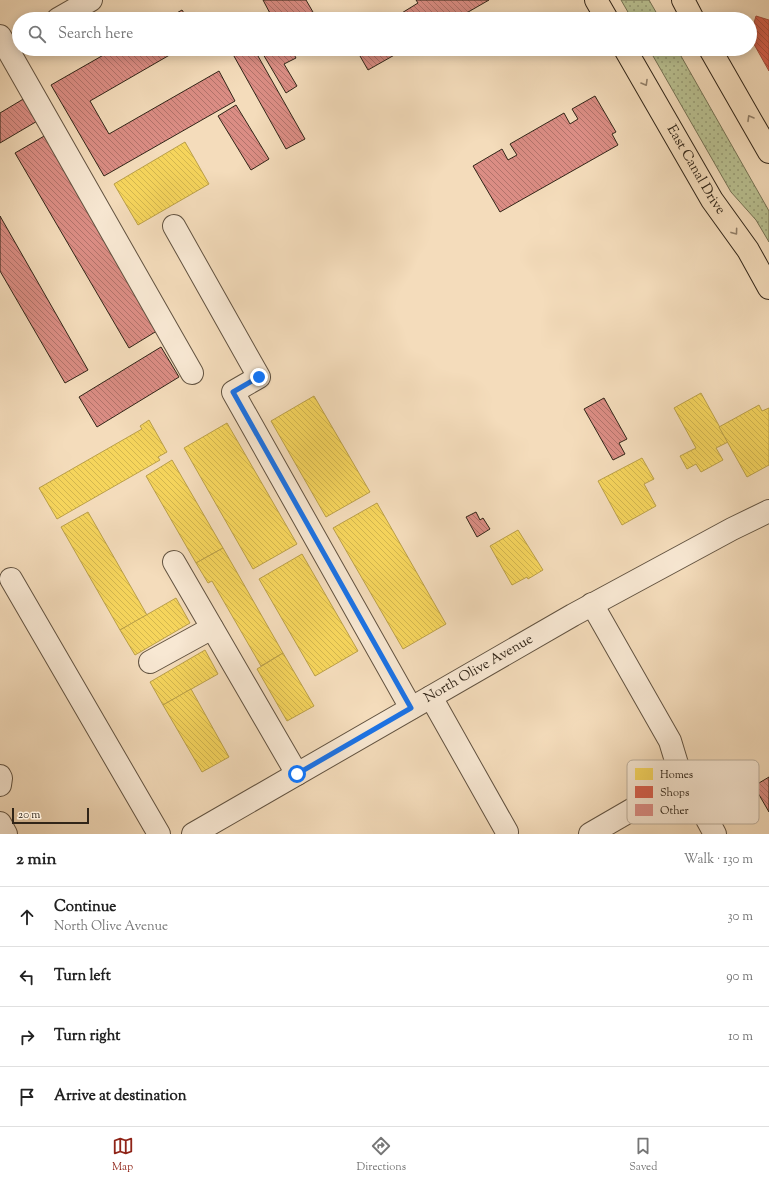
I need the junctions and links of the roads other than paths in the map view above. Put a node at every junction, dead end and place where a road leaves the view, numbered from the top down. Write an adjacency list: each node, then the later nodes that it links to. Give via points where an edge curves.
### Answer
1 (91, 0): 4 (street)
2 (596, 0): 5 (main road)
3 (683, 0): 6 (main road)
4 (70, 12)
5 (603, 12)
6 (689, 12)
7 (6, 44): 8 (street)
8 (12, 55)
9 (13, 56): 15 (street)
10 (629, 56): 14 (main road, East Canal Drive, one-way to 14, via 712,200 748,250)
11 (714, 56): 12 (main road, one-way to 11)
12 (769, 152)
13 (174, 226): 23 (street, via 259,377 233,392)
14 (769, 288)
15 (192, 373)
16 (769, 511): 19 (street, North Olive Avenue)
17 (174, 562): 20 (street)
18 (11, 579): 33 (street)
19 (592, 604): 22 (street, North Olive Avenue); 24 (street, via 670,741)
20 (212, 628): 21 (street); 25 (street)
21 (150, 662)
22 (431, 697): 23 (street, North Olive Avenue); 31 (street)
23 (411, 708): 25 (street, North Olive Avenue)
24 (676, 760)
25 (297, 774): 34 (street, North Olive Avenue)
26 (0, 776): 27 (street)
27 (0, 785)
28 (627, 813): 35 (street)
29 (0, 823): 32 (street)
30 (710, 824): 36 (street)
31 (507, 832)
32 (6, 834)
33 (159, 834)
34 (193, 834)
35 (590, 834)
36 (715, 834)

